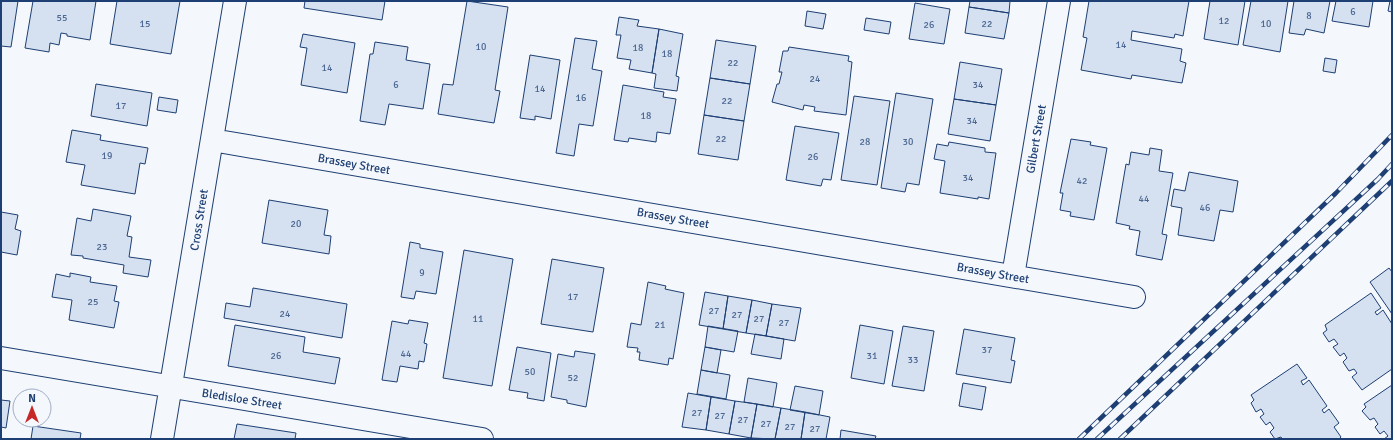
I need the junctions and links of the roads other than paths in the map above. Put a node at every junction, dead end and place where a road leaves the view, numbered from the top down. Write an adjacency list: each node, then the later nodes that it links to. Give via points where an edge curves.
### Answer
1 (235, 1): 3 (street, Cross Street)
2 (1059, 1): 4 (street, Gilbert Street)
3 (212, 140): 4 (street, Brassey Street); 7 (street, Cross Street)
4 (1013, 276): 5 (street, Brassey Street)
5 (1134, 297)
6 (1, 358): 7 (street, Bledisloe Street)
7 (171, 387): 8 (street, Cross Street); 9 (street, Bledisloe Street)
8 (162, 439)
9 (482, 439)

